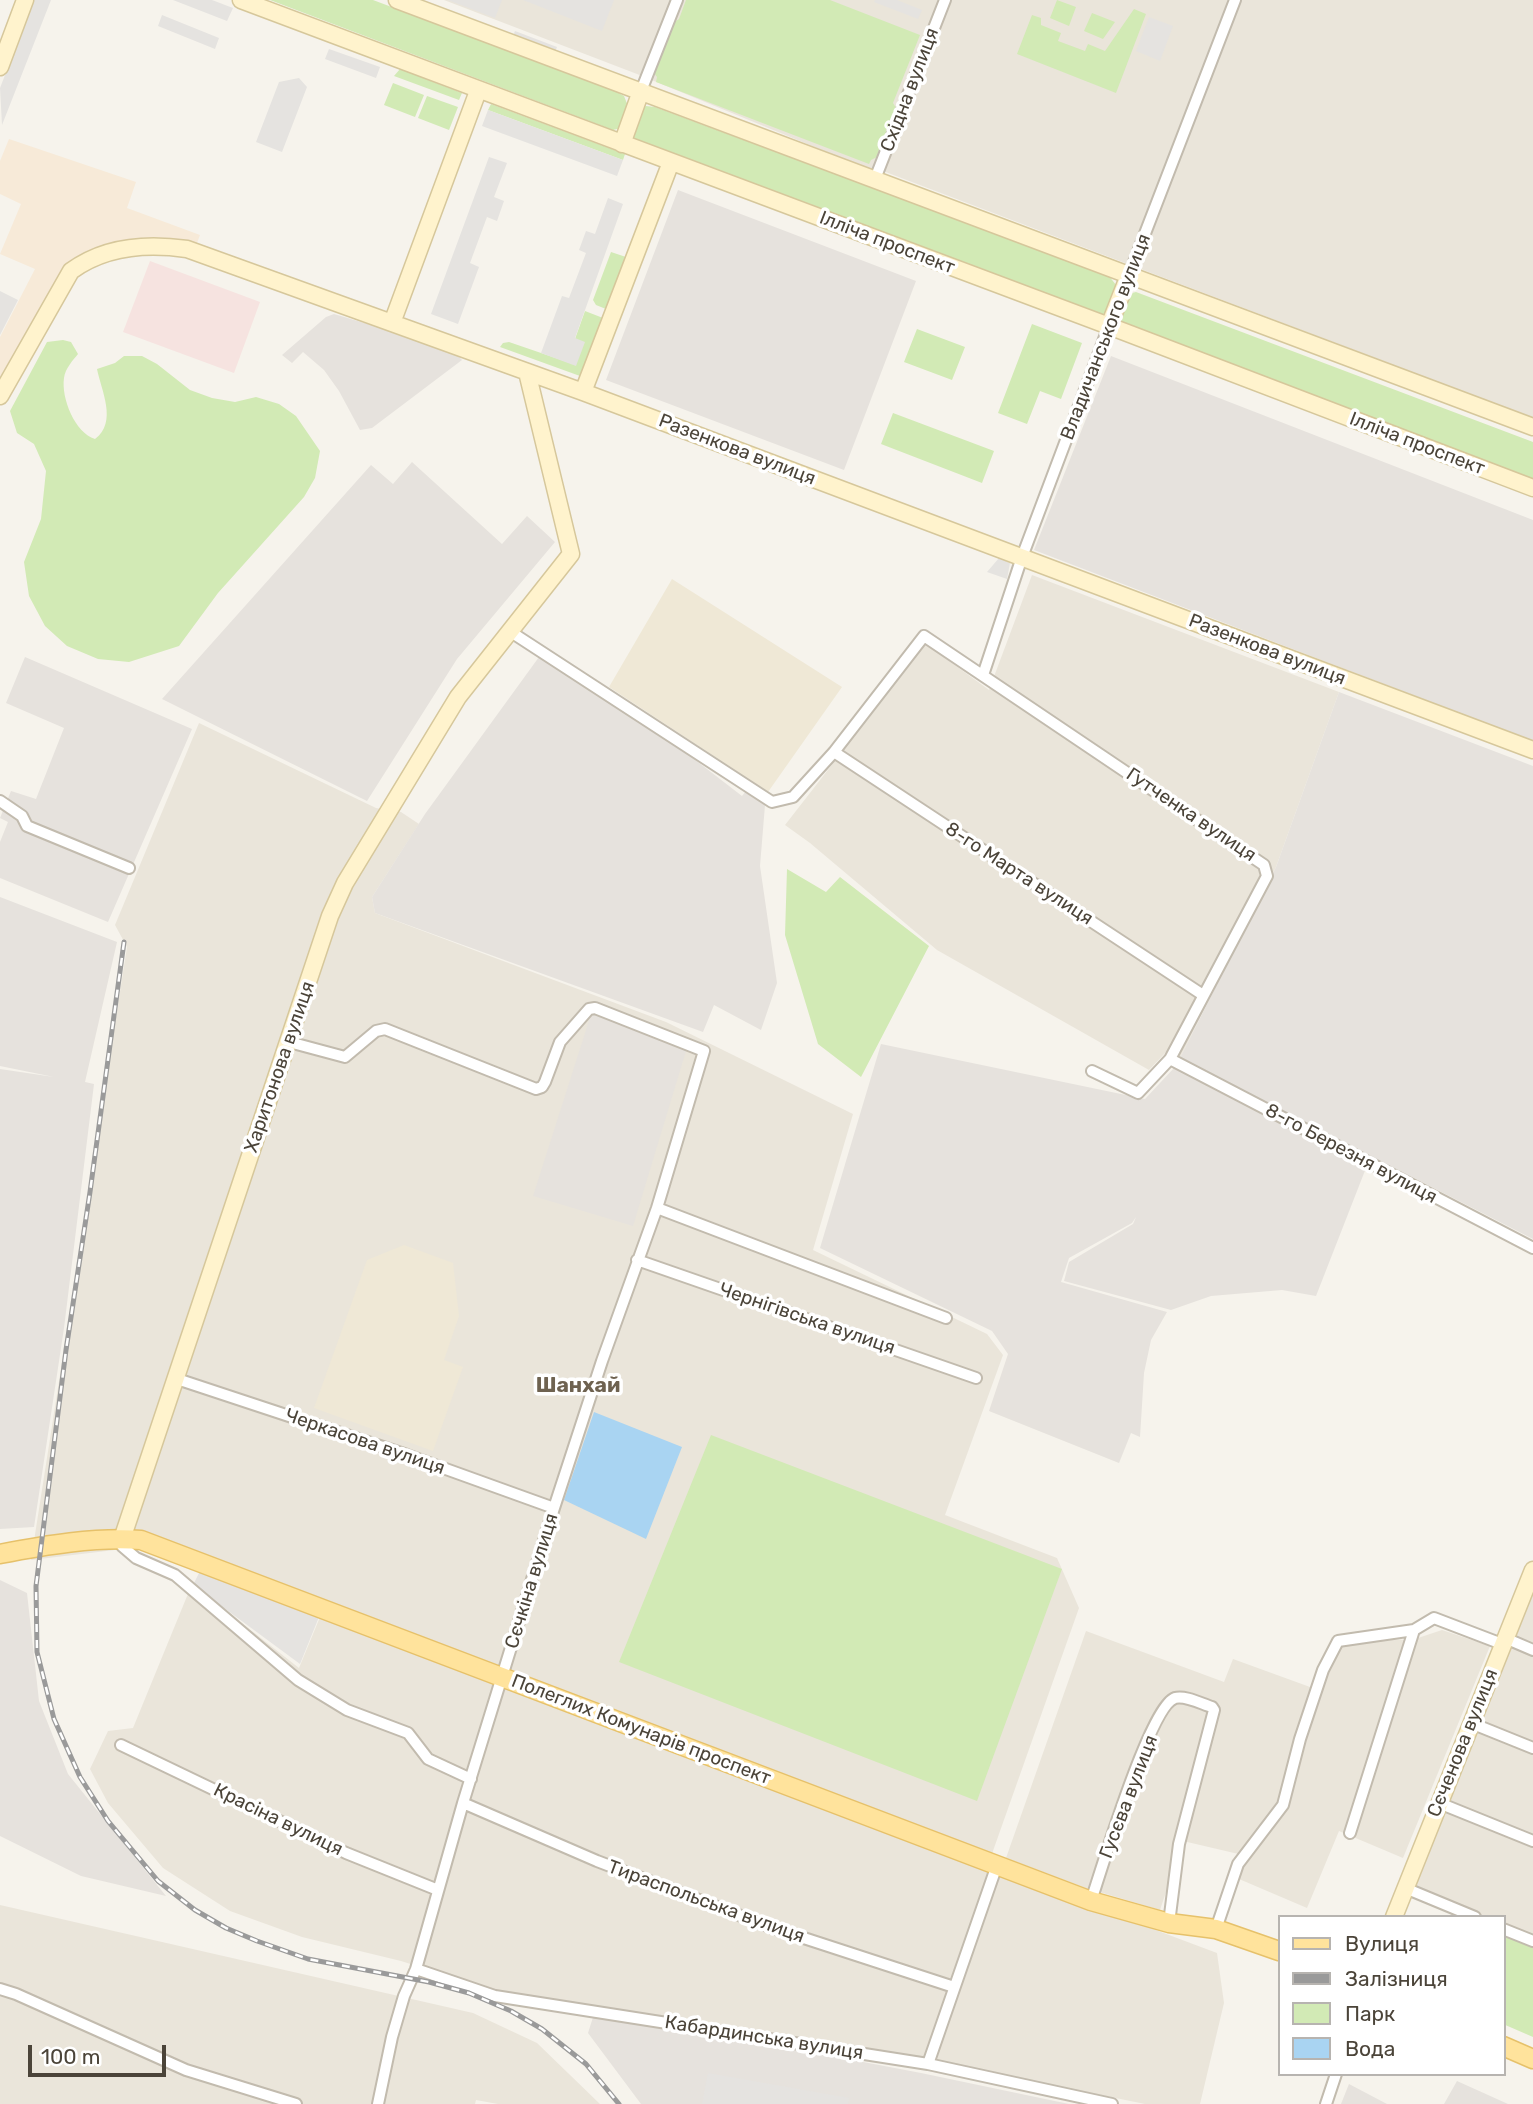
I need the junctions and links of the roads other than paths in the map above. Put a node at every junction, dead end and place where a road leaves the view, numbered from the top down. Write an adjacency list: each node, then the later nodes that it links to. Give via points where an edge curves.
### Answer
1 (26, 0): 7 (street)
2 (241, 0): 8 (street, Ілліча проспект)
3 (397, 0): 9 (street)
4 (677, 0): 9 (street)
5 (945, 0): 12 (street, Східна вулиця)
6 (1235, 0): 13 (street, Владичанського вулиця)
7 (0, 67)
8 (478, 91): 10 (street, Ілліча проспект); 14 (street)
9 (641, 91): 10 (street); 12 (street)
10 (622, 144): 11 (street, Ілліча проспект)
11 (671, 162): 15 (street, Ілліча проспект); 17 (street)
12 (875, 179): 13 (street)
13 (1129, 275): 15 (street, Владичанського вулиця); 19 (street)
14 (392, 323): 16 (street, Разенкова вулиця); 18 (street, Разенкова вулиця, via 187,249 117,249 90,258 71,271)
15 (1109, 326): 20 (street, Ілліча проспект); 21 (street, Владичанського вулиця)
16 (527, 372): 17 (street, Разенкова вулиця); 22 (street, Харитонова вулиця, via 571,554)
17 (583, 392): 21 (street, Разенкова вулиця)
18 (0, 396)
19 (1533, 427)
20 (1533, 488)
21 (1022, 557): 23 (street, Владичанського вулиця); 24 (street, Разенкова вулиця)
22 (511, 632): 25 (street, via 772,802 793,797); 29 (street, Харитонова вулиця, via 458,697 345,883)
23 (983, 676): 25 (street, Гутченка вулиця, via 924,636); 28 (street, Гутченка вулиця, via 1264,864 1267,876)
24 (1533, 750)
25 (834, 752): 28 (street, 8-го Марта вулиця)
26 (0, 801): 27 (street, via 22,816 27,826)
27 (129, 868)
28 (1203, 995): 30 (street, Гутченка вулиця)
29 (289, 1042): 32 (street, Сєчкіна вулиця, via 345,1057 376,1031 385,1029 536,1089 545,1082 560,1042 589,1009 704,1051); 36 (street, Харитонова вулиця)
30 (1170, 1059): 31 (street, Гутченка вулиця, via 1138,1093); 33 (street, 8-го Березня вулиця)
31 (1092, 1071)
32 (657, 1208): 34 (street, Сєчкіна вулиця); 35 (street)
33 (1533, 1248)
34 (637, 1260): 37 (street, Чернігівська вулиця); 38 (street, Сєчкіна вулиця)
35 (946, 1318)
36 (174, 1378): 38 (street, Черкасова вулиця); 39 (street, Харитонова вулиця)
37 (976, 1378)
38 (554, 1508): 45 (street, Сєчкіна вулиця)
39 (122, 1539): 40 (main road, Полеглих Комунарів проспект); 45 (main road, Полеглих Комунарів проспект, via 141,1540); 49 (street, via 122,1546 136,1558 184,1582 298,1680 347,1710 408,1733 428,1759)
40 (0, 1554)
41 (1533, 1570): 43 (street, Сєченова вулиця)
42 (1414, 1630): 43 (street, via 1434,1618); 52 (street); 61 (street, via 1338,1641 1300,1738 1283,1805 1238,1864)
43 (1504, 1641): 44 (street); 46 (street, Сєченова вулиця)
44 (1533, 1650)
45 (502, 1677): 49 (street, Сєчкіна вулиця); 54 (main road, Полеглих Комунарів проспект)
46 (1471, 1723): 48 (street); 50 (street, Сєченова вулиця)
47 (121, 1745): 56 (street, Красіна вулиця, via 346,1853)
48 (1533, 1748)
49 (471, 1779): 51 (street, Сєчкіна вулиця)
50 (1439, 1802): 53 (street); 55 (street, Сєченова вулиця)
51 (463, 1803): 56 (street, Сєчкіна вулиця); 66 (street, Тираспольська вулиця, via 597,1861 770,1927)
52 (1350, 1833)
53 (1533, 1841)
54 (997, 1865): 57 (main road, Полеглих Комунарів проспект); 66 (street)
55 (1405, 1888): 58 (street, Сєченова вулиця); 59 (street)
56 (438, 1889): 65 (street, Сєчкіна вулиця)
57 (1091, 1901): 60 (main road, Полеглих Комунарів проспект); 60 (street, Гусєва вулиця, via 1138,1760 1166,1706 1182,1698 1214,1710 1179,1844)
58 (1395, 1915)
59 (1470, 1915)
60 (1169, 1923): 61 (main road, Полеглих Комунарів проспект)
61 (1216, 1929): 64 (main road, Полеглих Комунарів проспект)
62 (1505, 1930): 63 (street)
63 (1533, 1941)
64 (1278, 1951)
65 (416, 1969): 70 (street, Кабардинська вулиця, via 495,1996); 73 (street, Сєчкіна вулиця, via 392,2037)
66 (954, 1987): 70 (street)
67 (0, 1989): 72 (street, via 186,2070)
68 (1505, 2047): 69 (main road)
69 (1533, 2059)
70 (928, 2064): 74 (street, Кабардинська вулиця)
71 (1335, 2076): 75 (street)
72 (296, 2104)
73 (378, 2104)
74 (1112, 2104)
75 (1326, 2104)

